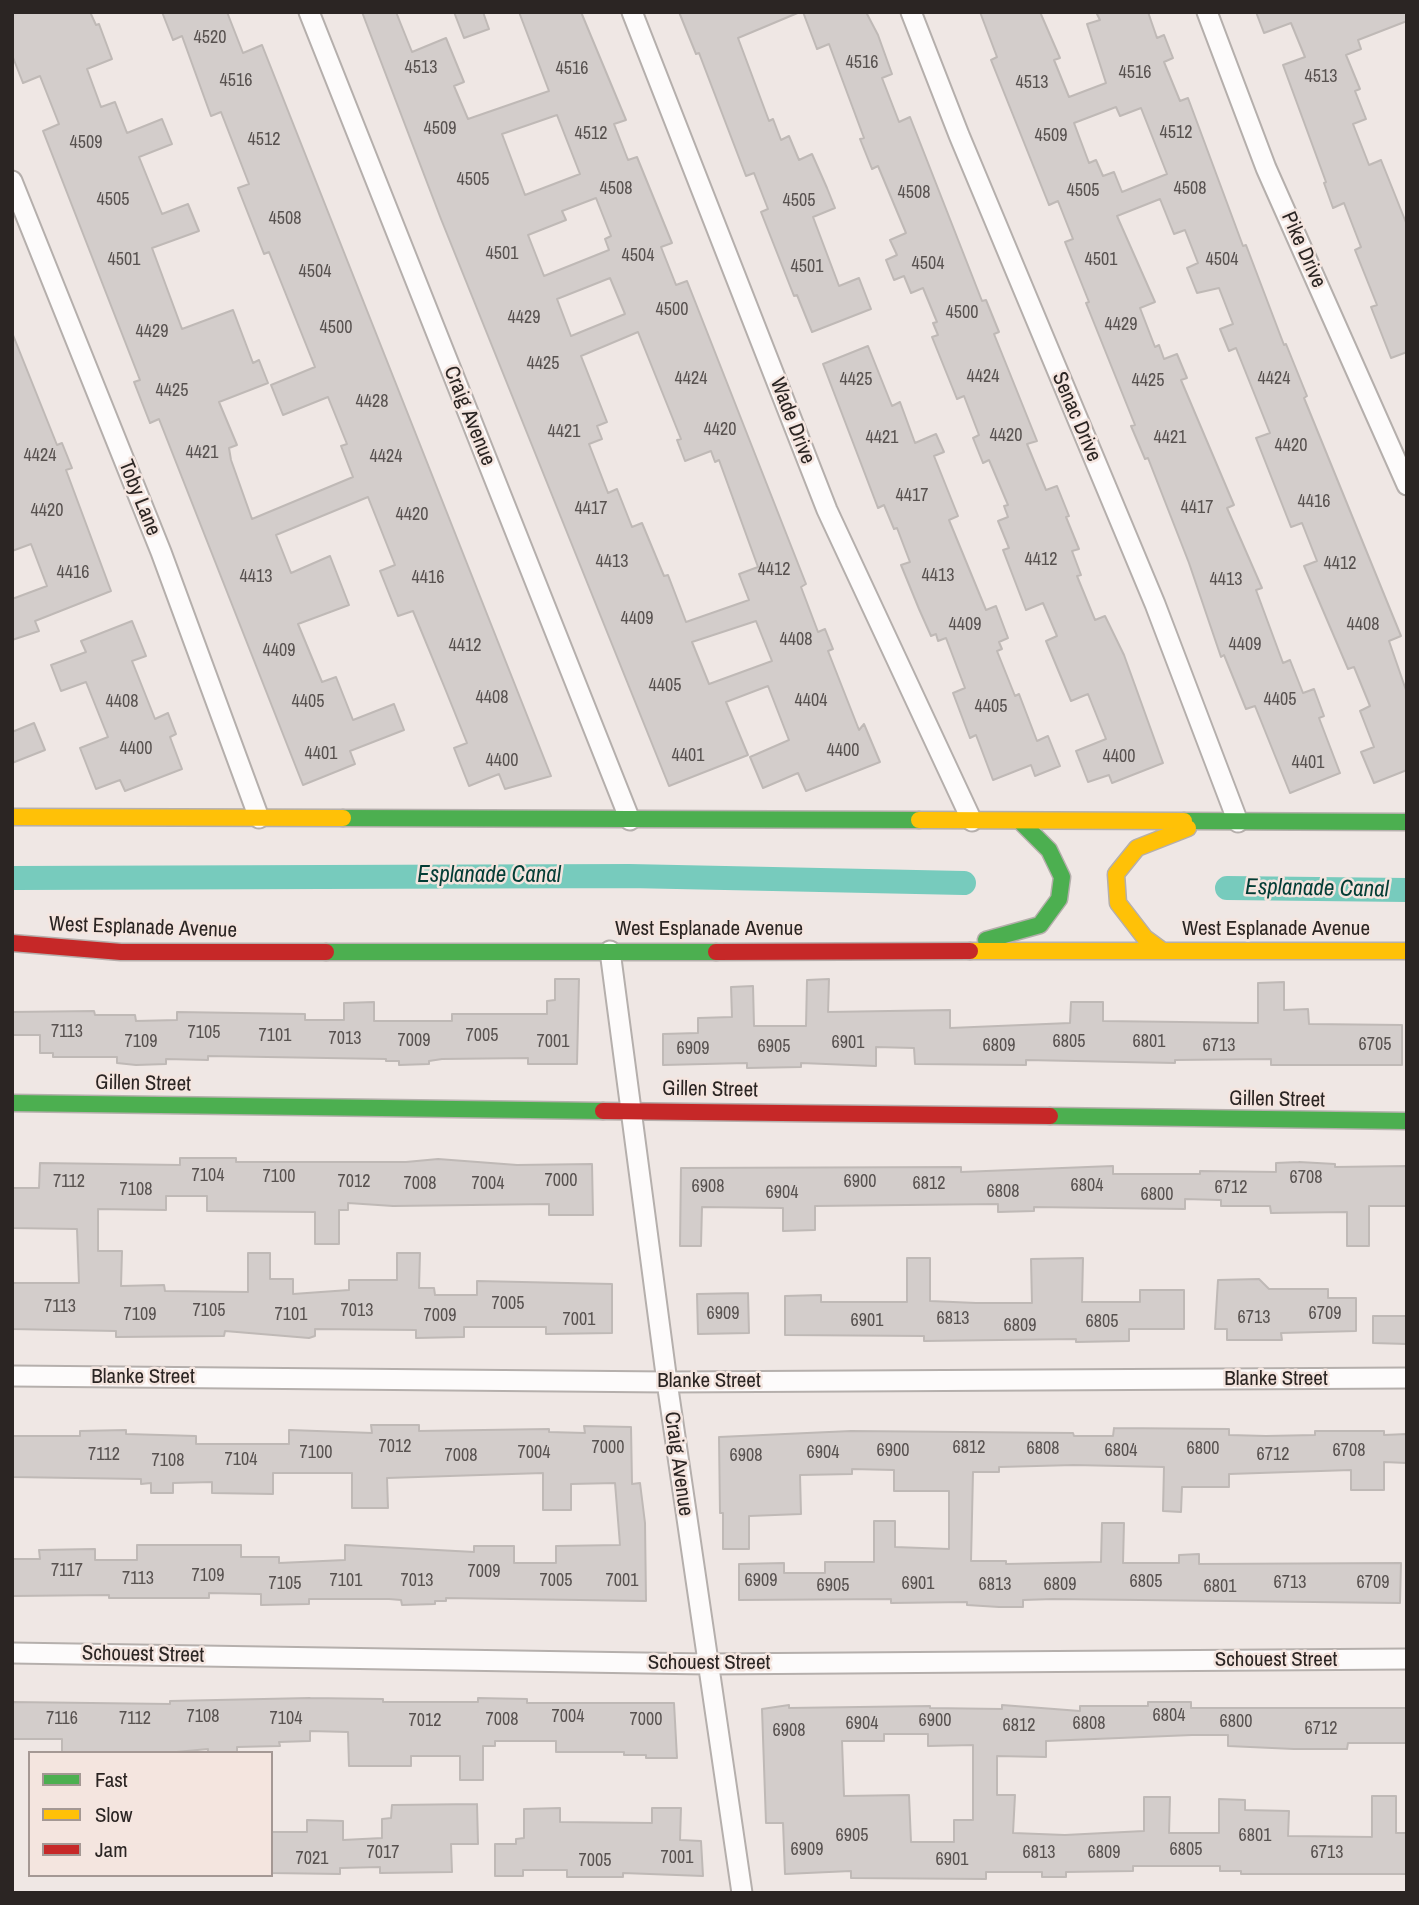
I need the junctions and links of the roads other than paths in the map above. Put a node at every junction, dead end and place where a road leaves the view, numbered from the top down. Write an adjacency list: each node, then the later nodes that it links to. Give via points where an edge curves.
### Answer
1 (309, 12): 9 (street, Craig Avenue)
2 (632, 12): 10 (street, Wade Drive, via 827,510)
3 (911, 12): 13 (street, Senac Drive, via 1155,604)
4 (1207, 12): 6 (street, Pike Drive, via 1266,168)
5 (12, 181): 8 (street, Toby Lane, via 161,552)
6 (1407, 485)
7 (12, 817): 8 (main road)
8 (259, 818): 9 (main road)
9 (630, 820): 10 (main road)
10 (972, 821): 11 (main road)
11 (1020, 821): 12 (main road); 17 (main road, via 1049,850 1062,877 1059,899 1040,925)
12 (1204, 822): 13 (main road); 16 (main road, via 1138,848 1116,874 1118,903 1145,938)
13 (1238, 822): 14 (main road)
14 (1407, 822)
15 (12, 943): 18 (main road, West Esplanade Avenue, via 121,952)
16 (1160, 949): 17 (main road, West Esplanade Avenue); 19 (main road, West Esplanade Avenue)
17 (953, 950): 18 (main road, West Esplanade Avenue)
18 (610, 951): 21 (street, Craig Avenue)
19 (1407, 951)
20 (12, 1103): 21 (main road, Gillen Street)
21 (632, 1110): 22 (main road, Gillen Street); 25 (street, Craig Avenue)
22 (1407, 1121)
23 (12, 1376): 25 (street, Blanke Street)
24 (1407, 1378): 25 (street, Blanke Street)
25 (667, 1382): 28 (street, Craig Avenue)
26 (12, 1653): 28 (street, Schouest Street)
27 (1407, 1659): 28 (street, Schouest Street)
28 (707, 1664): 29 (street, Craig Avenue)
29 (742, 1893)

